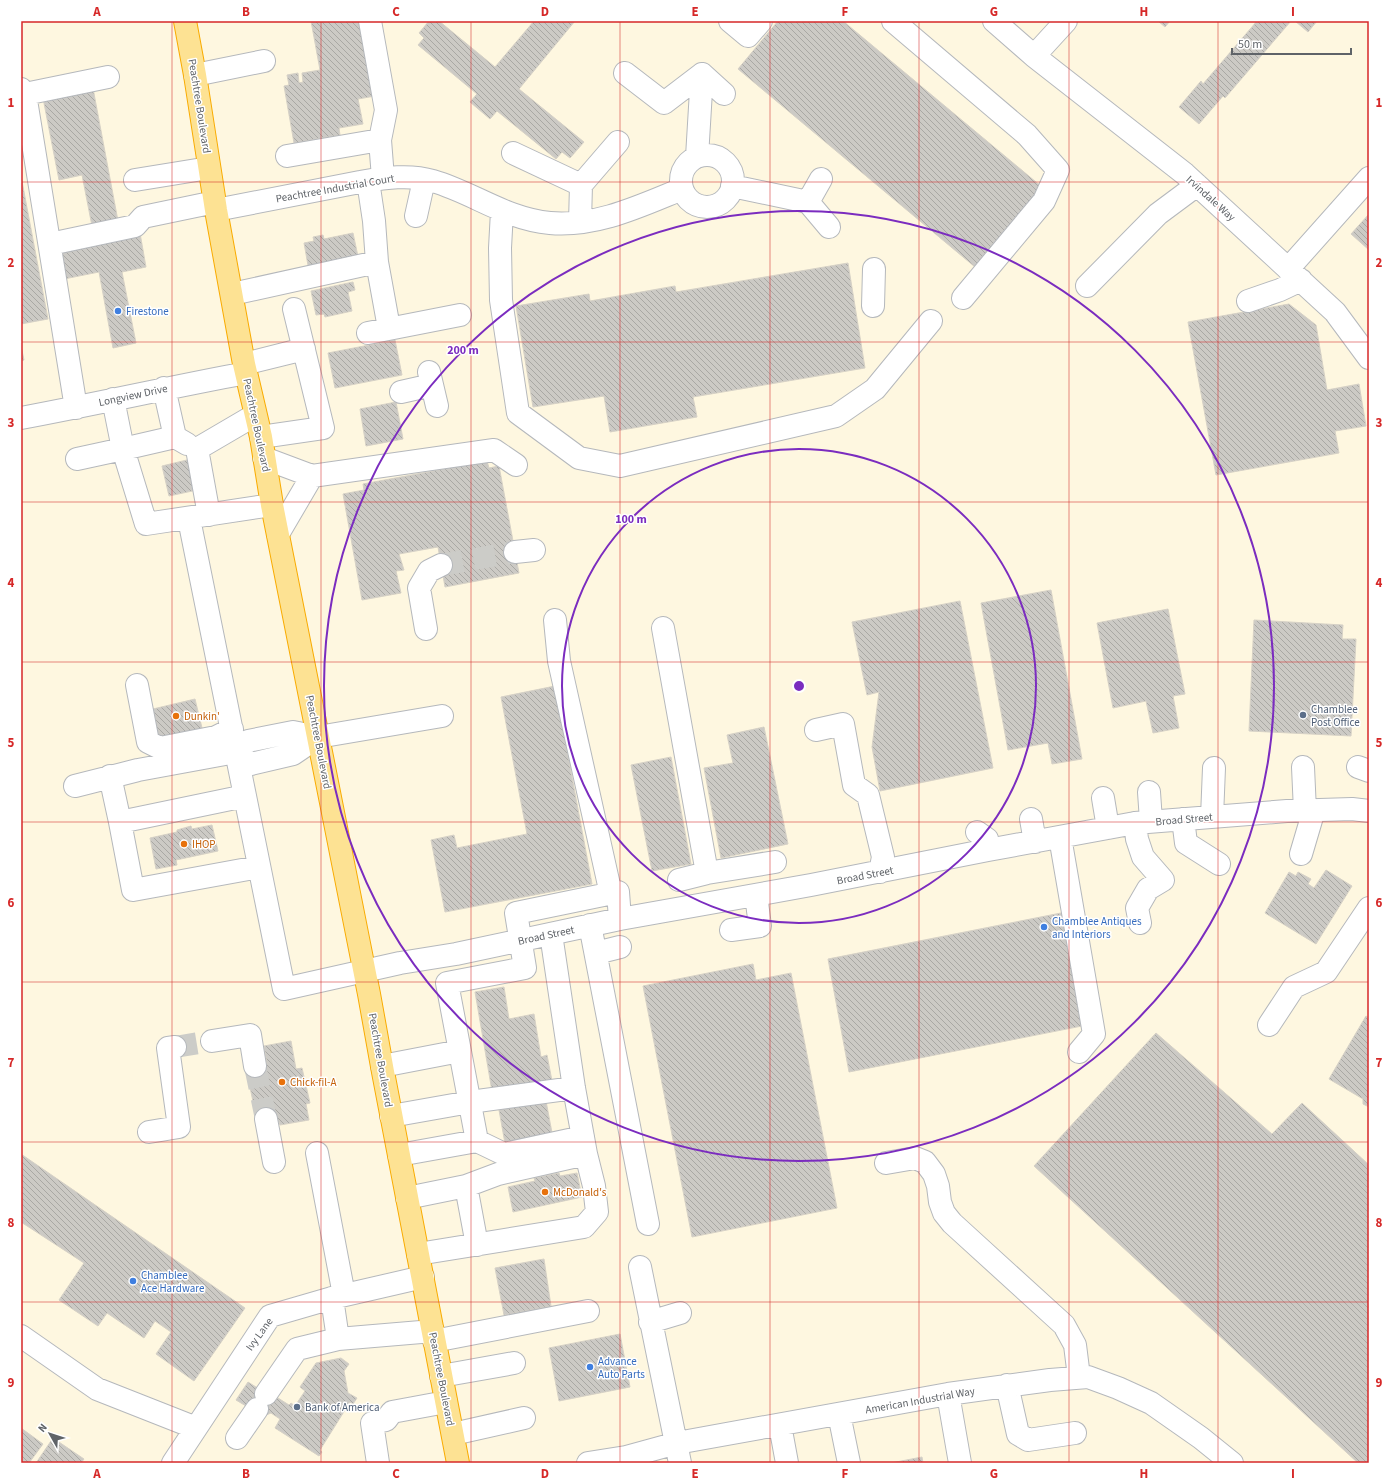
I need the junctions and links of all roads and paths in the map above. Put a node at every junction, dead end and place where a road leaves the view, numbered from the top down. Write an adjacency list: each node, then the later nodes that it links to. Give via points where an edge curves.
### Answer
1 (185, 21): 12 (highway, Peachtree Boulevard)
2 (370, 21): 16 (street, via 386,110)
3 (761, 21): 7 (street, via 748,36)
4 (893, 21): 43 (street, via 1027,135 1058,170 1044,201)
5 (994, 21): 8 (street, Irvindale Way)
6 (1066, 21): 8 (street)
7 (732, 29)
8 (1034, 56): 28 (street, Irvindale Way)
9 (264, 61): 12 (street)
10 (625, 73): 11 (street, via 664,103)
11 (702, 74): 15 (street); 20 (street)
12 (195, 75): 21 (highway, Peachtree Boulevard)
13 (108, 77): 14 (street)
14 (23, 91): 37 (street)
15 (724, 94)
16 (380, 140): 19 (street); 23 (street)
17 (618, 142): 27 (street)
18 (513, 153): 27 (street)
19 (287, 156)
20 (697, 157): 29 (street, via 713,156 724,162 731,173); 30 (street, via 683,170)
21 (209, 168): 25 (street); 32 (highway, Peachtree Boulevard)
22 (1369, 178): 40 (street)
23 (375, 179): 26 (street, Peachtree Industrial Court, via 403,177); 32 (street, Peachtree Industrial Court); 38 (street)
24 (821, 179): 31 (street)
25 (135, 180)
26 (424, 180): 33 (street, Peachtree Industrial Court, via 450,187); 34 (street)
27 (581, 185): 35 (street)
28 (1197, 185): 40 (street, Irvindale Way); 41 (street, via 1158,214)
29 (732, 186): 30 (street, via 729,194 720,203 711,206 693,203); 31 (street)
30 (682, 189): 35 (street, Peachtree Industrial Court, via 612,216)
31 (808, 202): 36 (street)
32 (216, 206): 37 (street, Peachtree Industrial Court, via 143,217 135,226); 42 (highway, Peachtree Boulevard)
33 (502, 211): 35 (street, Peachtree Industrial Court, via 544,222); 48 (street, via 509,262 501,300 518,413 579,458 620,466 836,416 875,389)
34 (416, 216)
35 (580, 222)
36 (829, 227)
37 (50, 244): 58 (street, via 63,363)
38 (377, 262): 42 (street); 49 (street)
39 (874, 269): 45 (street)
40 (1294, 274): 44 (street, via 1280,290); 52 (street, Irvindale Way, via 1335,312)
41 (1087, 286)
42 (232, 294): 53 (highway, Peachtree Boulevard)
43 (962, 298)
44 (1248, 301)
45 (872, 306)
46 (294, 309): 51 (street)
47 (460, 315): 49 (street)
48 (931, 321)
49 (389, 328): 50 (street)
50 (368, 333)
51 (304, 349): 53 (street, Longview Drive); 62 (street, via 324,410 323,428)
52 (1369, 358)
53 (245, 368): 54 (street, Longview Drive); 59 (highway, Peachtree Boulevard)
54 (164, 388): 56 (street, Longview Drive); 61 (street)
55 (401, 392): 57 (street, via 430,379)
56 (113, 400): 58 (street, Longview Drive); 63 (street)
57 (437, 406)
58 (76, 408): 60 (street, Longview Drive)
59 (256, 415): 62 (highway, Peachtree Boulevard); 64 (street)
60 (21, 418)
61 (175, 437): 63 (street); 64 (street)
62 (262, 447): 67 (street); 68 (highway, Peachtree Boulevard)
63 (123, 449): 65 (street); 69 (street, via 146,524)
64 (197, 449): 69 (street)
65 (77, 459)
66 (516, 466): 67 (street, via 494,450)
67 (312, 476): 70 (street)
68 (272, 505): 69 (street); 70 (highway, Peachtree Boulevard)
69 (199, 517): 77 (street)
70 (278, 534): 79 (highway, Peachtree Boulevard)
71 (441, 565): 74 (street, via 429,571 419,588)
72 (555, 620): 105 (street, via 558,661)
73 (663, 628): 103 (street)
74 (426, 629)
75 (137, 685): 77 (street, via 148,742 160,748 216,737)
76 (442, 716): 79 (street)
77 (232, 729): 80 (street)
78 (816, 730): 102 (street, via 843,724 854,785 868,795 883,858)
79 (318, 737): 80 (street, via 293,754 251,764); 117 (highway, Peachtree Boulevard)
80 (236, 752): 83 (street); 86 (street)
81 (1303, 767): 88 (street)
82 (1214, 768): 90 (street)
83 (110, 776): 84 (street); 93 (street)
84 (75, 786)
85 (1148, 792): 94 (street)
86 (245, 796): 93 (street); 101 (street)
87 (1103, 798): 95 (street)
88 (1309, 811): 89 (street, Broad Street); 90 (street, Broad Street); 98 (street)
89 (1369, 811)
90 (1212, 817): 92 (street, Broad Street)
91 (1031, 819): 97 (street)
92 (1183, 819): 94 (street, Broad Street); 100 (street, via 1186,843)
93 (120, 822): 101 (street, via 133,890)
94 (1143, 822): 95 (street, Broad Street); 109 (street, via 1138,840 1143,857 1163,880 1148,889 1137,908)
95 (1108, 828): 96 (street, Broad Street)
96 (1060, 837): 97 (street, Broad Street); 123 (street, via 1094,1034)
97 (1035, 842): 102 (street, Broad Street, via 982,841)
98 (1302, 854)
99 (775, 862): 103 (street)
100 (1219, 864)
101 (260, 867): 117 (street, Broad Street, via 284,989)
102 (880, 872): 106 (street, Broad Street)
103 (707, 873): 104 (street)
104 (679, 880)
105 (611, 894): 108 (street, via 618,892); 113 (street, via 516,913)
106 (756, 895): 108 (street, Broad Street); 111 (street, via 760,926)
107 (1369, 908): 119 (street, via 1326,972 1294,987)
108 (620, 919): 110 (street, Broad Street)
109 (1140, 923)
110 (590, 925): 112 (street, Broad Street); 115 (street)
111 (731, 930)
112 (551, 934): 113 (street, Broad Street); 126 (street)
113 (520, 940): 116 (street, Broad Street); 118 (street, via 525,968)
114 (620, 947): 115 (street)
115 (596, 953): 139 (street)
116 (456, 954): 117 (street, Broad Street); 118 (street)
117 (364, 971): 125 (highway, Peachtree Boulevard)
118 (461, 981): 122 (street, via 447,983)
119 (1269, 1025)
120 (212, 1041): 124 (street, via 250,1034)
121 (175, 1047): 130 (street, via 168,1048 179,1127)
122 (460, 1051): 125 (street); 127 (street)
123 (1079, 1052)
124 (255, 1066)
125 (382, 1066): 128 (highway, Peachtree Boulevard)
126 (574, 1088): 127 (street); 132 (street)
127 (470, 1102): 128 (street); 131 (street)
128 (391, 1116): 134 (highway, Peachtree Boulevard)
129 (266, 1119): 135 (street)
130 (149, 1132)
131 (477, 1141): 132 (street, via 504,1154); 134 (street)
132 (581, 1149): 137 (street); 140 (street, via 594,1186 597,1212 584,1227)
133 (317, 1153): 144 (street)
134 (399, 1156): 138 (highway, Peachtree Boulevard)
135 (274, 1162)
136 (886, 1163): 153 (street, via 915,1158 925,1162 934,1174 944,1213 952,1223 1064,1325 1075,1345)
137 (466, 1186): 138 (street); 140 (street)
138 (407, 1198): 141 (highway, Peachtree Boulevard)
139 (648, 1224)
140 (477, 1245): 141 (street)
141 (418, 1254): 143 (highway, Peachtree Boulevard)
142 (640, 1267): 147 (street)
143 (423, 1277): 144 (street, Ivy Lane); 149 (highway, Peachtree Boulevard)
144 (338, 1297): 150 (street); 160 (street, Ivy Lane, via 270,1316)
145 (588, 1311): 149 (street)
146 (680, 1313): 147 (street)
147 (650, 1322): 163 (street)
148 (21, 1336): 160 (street, via 97,1389)
149 (433, 1336): 150 (street); 152 (highway, Peachtree Boulevard)
150 (338, 1339): 162 (street, via 297,1349)
151 (514, 1363): 152 (street)
152 (441, 1376): 157 (highway, Peachtree Boulevard)
153 (1079, 1377): 154 (street, American Industrial Way); 172 (street, American Industrial Way, via 1088,1377 1151,1403)
154 (1007, 1386): 155 (street, American Industrial Way); 161 (street, via 1018,1434 1028,1440)
155 (948, 1394): 156 (street, American Industrial Way); 171 (street)
156 (839, 1414): 159 (street, American Industrial Way); 170 (street)
157 (449, 1417): 158 (street); 166 (street, via 392,1423 379,1421); 167 (highway, Peachtree Boulevard)
158 (524, 1418)
159 (780, 1425): 163 (street, American Industrial Way); 169 (street)
160 (196, 1428): 165 (street, Ivy Lane)
161 (1075, 1433)
162 (237, 1438)
163 (678, 1453): 164 (street, American Industrial Way)
164 (627, 1460): 168 (street, American Industrial Way)
165 (173, 1463)
166 (378, 1463)
167 (458, 1463)
168 (588, 1463)
169 (787, 1463)
170 (849, 1463)
171 (960, 1463)
172 (1232, 1463)

